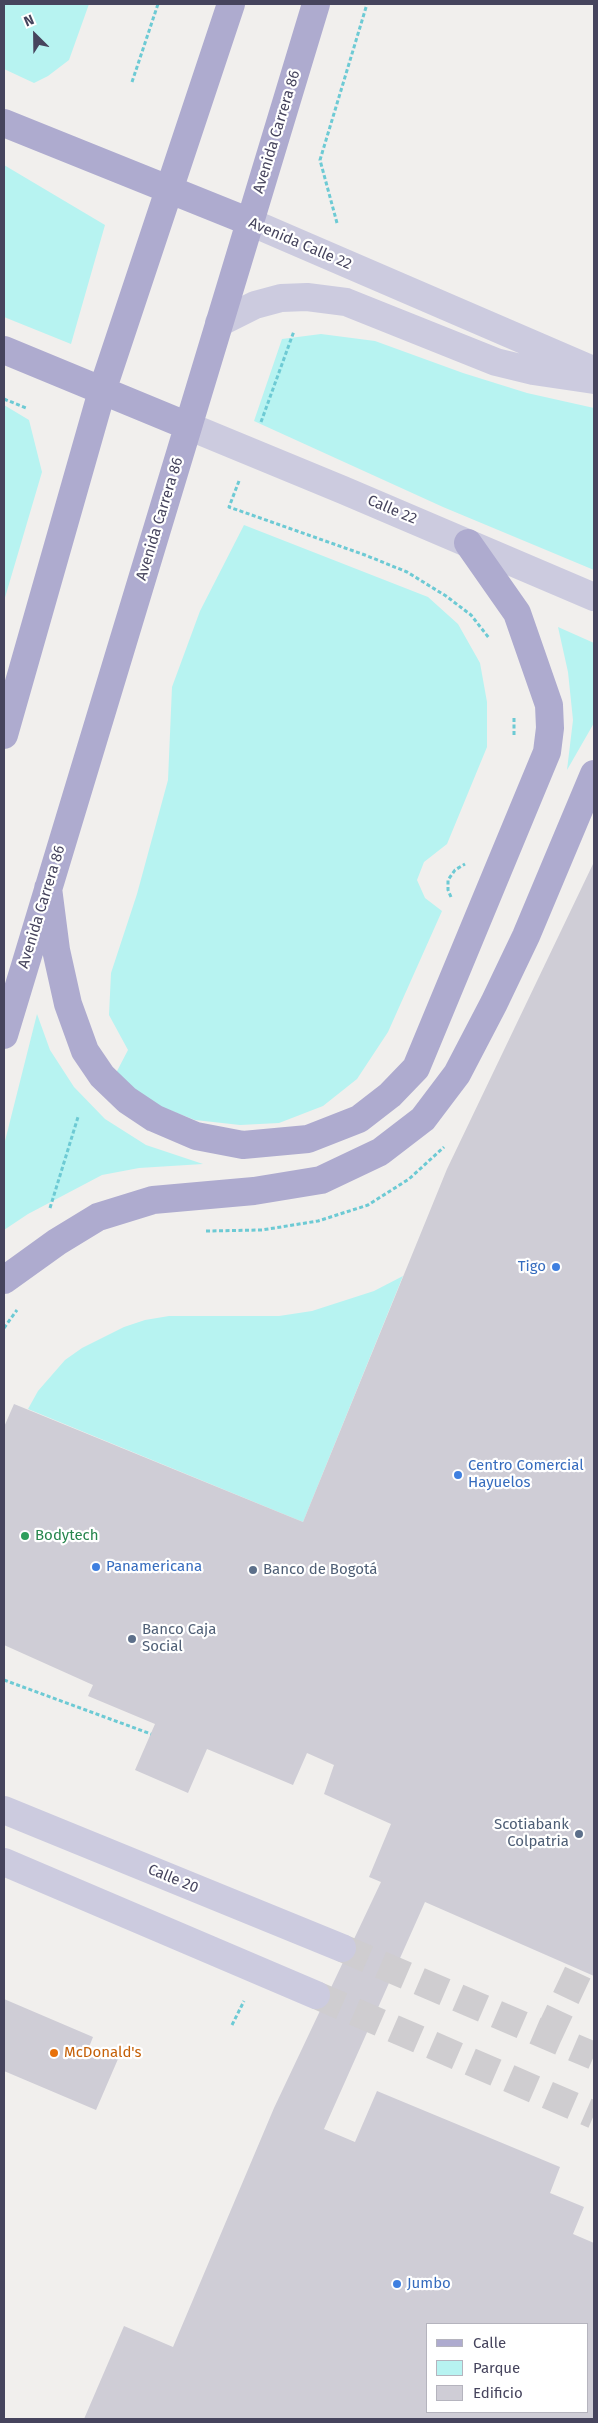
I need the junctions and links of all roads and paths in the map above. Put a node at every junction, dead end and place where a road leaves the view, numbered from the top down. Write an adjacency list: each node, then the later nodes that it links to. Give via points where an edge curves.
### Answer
1 (158, 4): 5 (path)
2 (231, 4): 7 (main road)
3 (316, 4): 8 (main road, Avenida Carrera 86)
4 (367, 4): 9 (path, via 320,160 323,180 338,222)
5 (132, 82)
6 (4, 123): 7 (main road, Avenida Calle 22)
7 (169, 190): 8 (main road, Avenida Calle 22); 15 (main road)
8 (250, 222): 9 (street, Avenida Calle 22); 11 (main road, Avenida Carrera 86)
9 (326, 255): 13 (street, Avenida Calle 22)
10 (307, 296): 11 (street, via 256,305); 14 (street, via 346,302 496,362); 19 (path)
11 (219, 323): 18 (main road, Avenida Carrera 86)
12 (4, 350): 15 (main road)
13 (594, 370)
14 (594, 380)
15 (102, 391): 18 (main road); 24 (main road)
16 (4, 399): 17 (path)
17 (26, 408)
18 (188, 426): 19 (street, Calle 22); 28 (main road, Avenida Carrera 86)
19 (250, 452): 20 (street, Calle 22); 22 (path, via 229,507 407,572 471,614)
20 (468, 543): 21 (street, Calle 22); 28 (main road, via 517,613 549,705 548,752 416,1068 390,1095 359,1119 308,1139 243,1145 196,1136 154,1118 127,1100 102,1076 86,1051 68,1004 56,950)
21 (594, 597)
22 (492, 642)
23 (514, 710): 25 (path)
24 (4, 735)
25 (514, 737)
26 (594, 774): 33 (main road, via 526,936 494,1003 457,1074 423,1119 380,1152 321,1180 254,1191 153,1200 98,1218 57,1242)
27 (468, 863): 29 (path, via 448,880 448,890)
28 (48, 888): 30 (main road, Avenida Carrera 86)
29 (454, 903)
30 (4, 1035)
31 (78, 1117): 32 (path)
32 (49, 1212)
33 (4, 1280)
34 (4, 1680): 35 (path)
35 (150, 1734)
36 (4, 1810): 38 (street, Calle 20)
37 (4, 1862): 39 (street)
38 (342, 1948)
39 (316, 1995)

